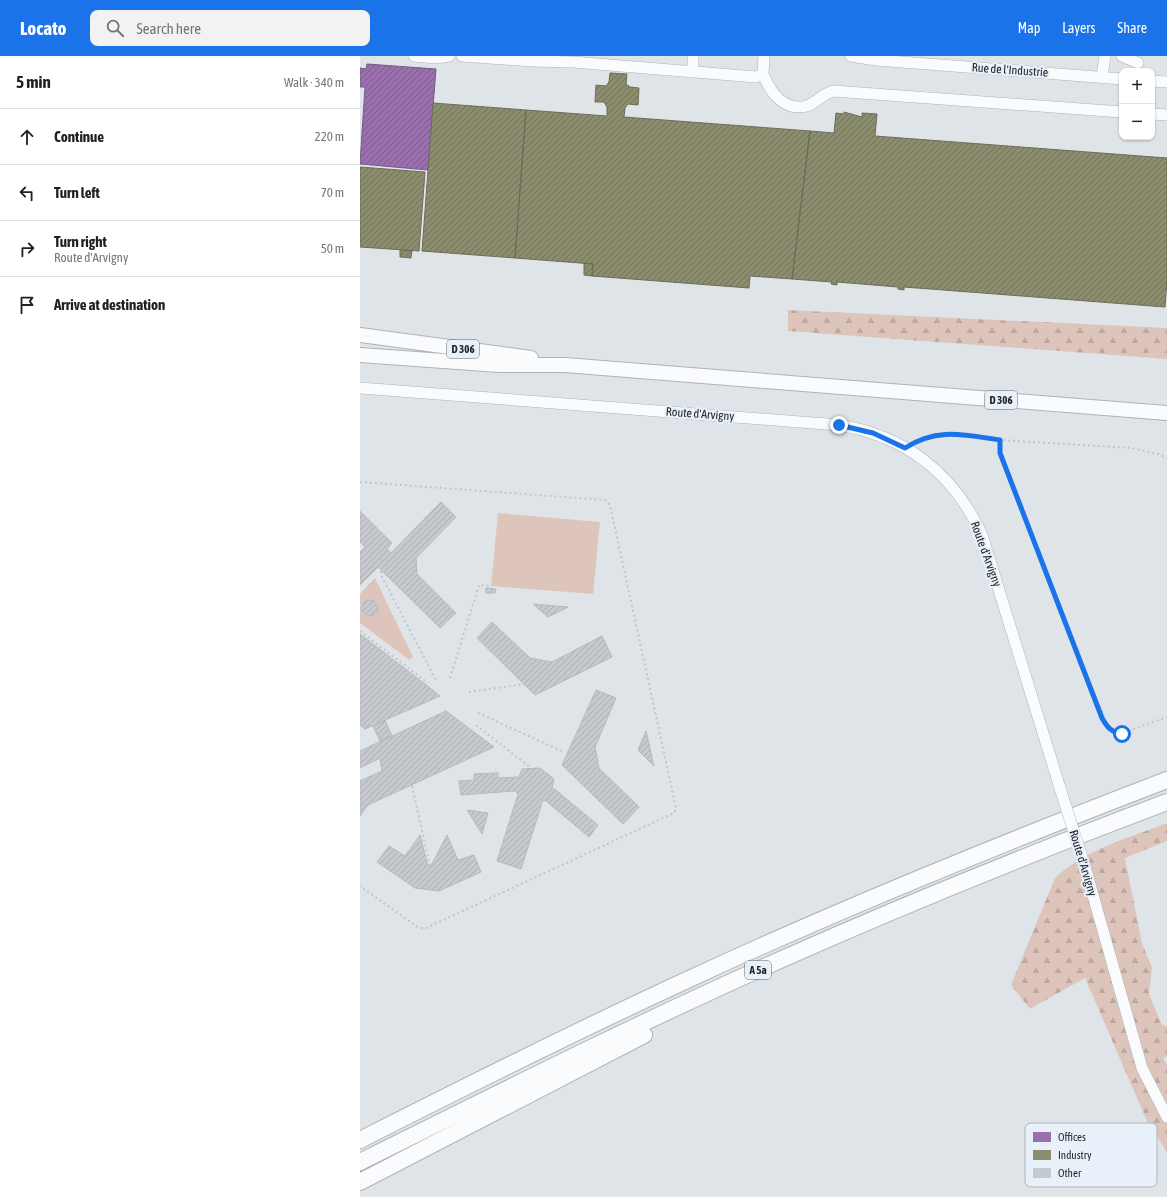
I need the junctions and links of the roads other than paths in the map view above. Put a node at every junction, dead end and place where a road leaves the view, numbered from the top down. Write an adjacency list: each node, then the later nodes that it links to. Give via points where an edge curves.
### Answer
1 (414, 56): 2 (street)
2 (449, 56)
3 (462, 56): 9 (street)
4 (693, 56): 11 (street)
5 (764, 56): 12 (street)
6 (851, 56): 13 (street, Rue de l'Industrie)
7 (1105, 56): 13 (street)
8 (1122, 56): 10 (street)
9 (534, 59): 11 (street)
10 (1138, 63)
11 (693, 72): 12 (street, via 756,77)
12 (763, 74): 17 (street, via 778,99 787,105 807,106 825,93 845,91)
13 (1102, 77): 14 (street, Rue de l'Industrie)
14 (1119, 78)
15 (1155, 81): 16 (street)
16 (1167, 82)
17 (1119, 112)
18 (1155, 114): 19 (street)
19 (1167, 116)
20 (360, 335): 22 (main road, D 306, via 532,358)
21 (360, 355): 22 (main road, D 306, via 499,365)
22 (565, 365): 24 (main road, D 306)
23 (360, 388): 28 (street, Route d'Arvigny, bridge, via 839,425 873,433 905,448 932,466 946,479 968,508 982,536 1085,867 1142,1068)
24 (1167, 413)
25 (1167, 780): 29 (highway, A 5a, via 959,862 737,958 500,1069)
26 (1167, 802): 27 (highway, A 5a, via 977,876)
27 (702, 996): 30 (highway, A 5a); 31 (highway, via 656,1029)
28 (1167, 1117)
29 (360, 1140)
30 (360, 1162)
31 (360, 1182)

